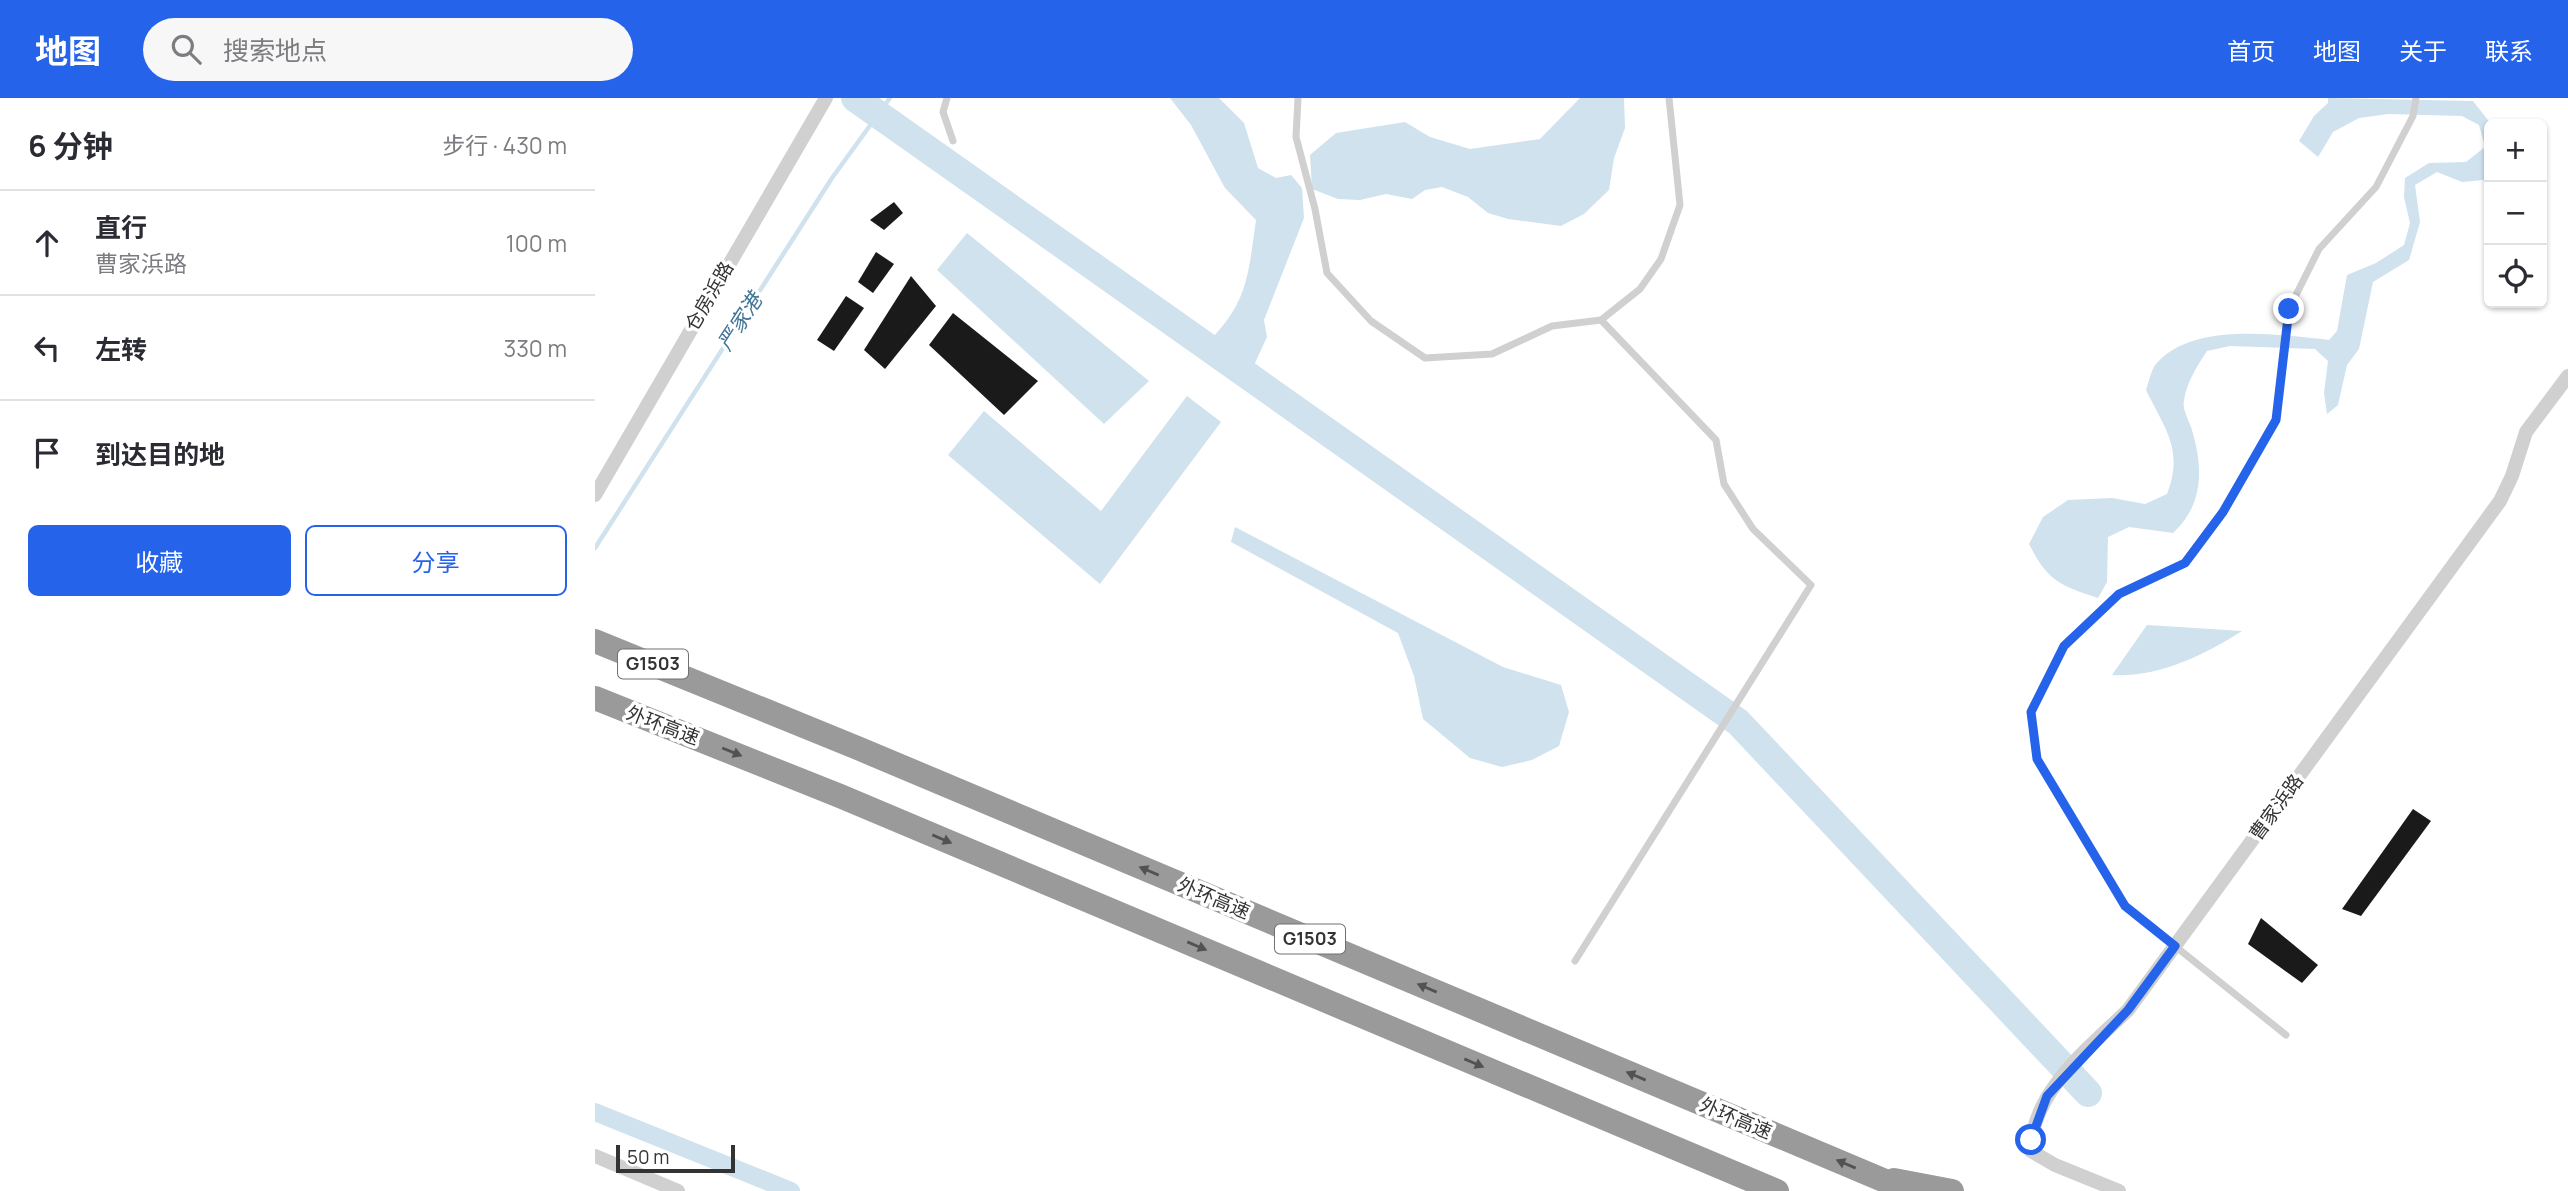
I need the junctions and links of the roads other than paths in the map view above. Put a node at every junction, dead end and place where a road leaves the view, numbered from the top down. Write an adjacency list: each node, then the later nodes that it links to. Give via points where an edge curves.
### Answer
1 (826, 98): 9 (street, 仓房浜路)
2 (947, 98): 6 (lane, via 943,112)
3 (1299, 98): 7 (lane, via 1296,136 1327,273 1371,321 1425,358 1492,354 1552,326)
4 (1669, 98): 7 (lane, via 1680,205 1661,259 1640,289)
5 (2416, 98): 12 (lane, via 2413,116 2376,187 2319,249 2289,309 2276,420 2223,512 2185,563 2119,594 2064,646 2031,712 2037,759 2125,906)
6 (953, 141)
7 (1601, 320): 13 (lane, via 1716,440 1724,484 1753,529 1811,585)
8 (2568, 376): 12 (street, 曹家浜路, via 2526,432 2500,501)
9 (595, 495)
10 (595, 641): 16 (highway, 外环高速 / G1503, one-way to 10)
11 (595, 698): 18 (highway, 外环高速 / G1503, one-way to 18, via 840,796)
12 (2175, 946): 14 (lane); 21 (street, 曹家浜路, via 2128,1010 2047,1096 2031,1140 2031,1151 2055,1165)
13 (1575, 961)
14 (2285, 1035)
15 (595, 1156): 17 (street)
16 (1874, 1176): 19 (highway, 外环高速 / G1503); 20 (highway)
17 (678, 1191)
18 (1777, 1191)
19 (1909, 1191)
20 (1952, 1191)
21 (2119, 1191)

